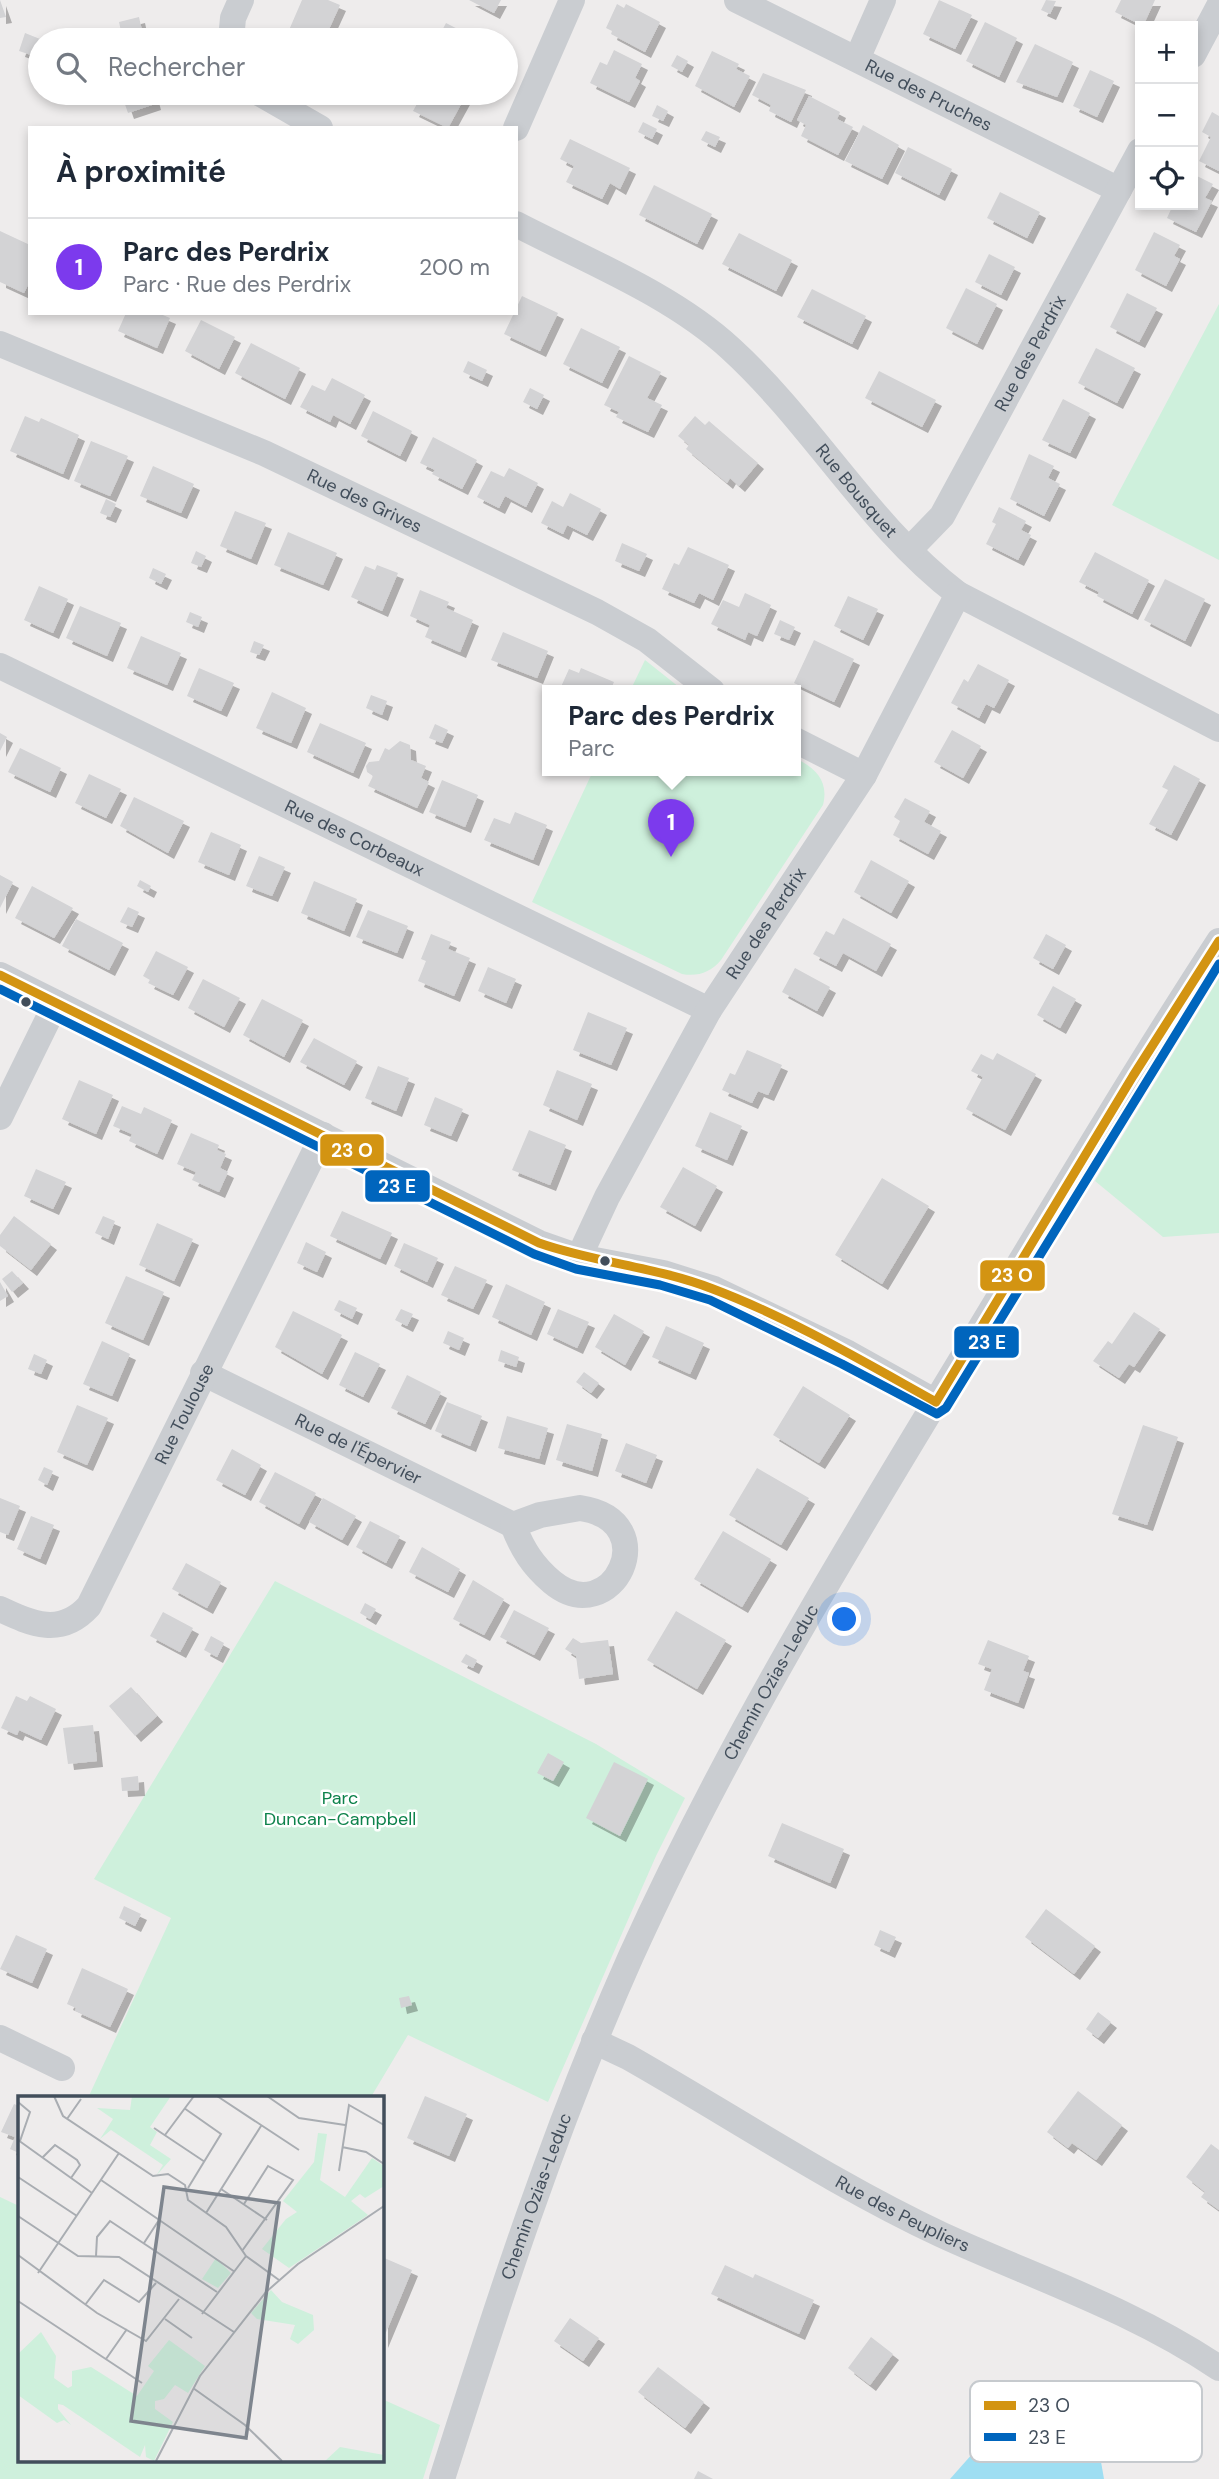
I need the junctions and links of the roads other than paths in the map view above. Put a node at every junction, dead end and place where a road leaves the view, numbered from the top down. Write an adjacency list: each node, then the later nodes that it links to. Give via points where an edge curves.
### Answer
1 (241, 0): 6 (street)
2 (572, 0): 11 (street)
3 (737, 0): 8 (street, Rue des Pruches)
4 (883, 0): 8 (street)
5 (1219, 6): 7 (street)
6 (232, 28)
7 (1198, 45)
8 (857, 59): 13 (street, Rue des Pruches)
9 (279, 105): 10 (street)
10 (316, 126)
11 (517, 126)
12 (1135, 160): 13 (street, Rue des Perdrix)
13 (1119, 190): 16 (street, Rue des Perdrix, via 942,516)
14 (518, 225): 16 (street, Rue Bousquet, via 664,302 717,336 796,417)
15 (1, 348): 19 (street, Rue des Grives, via 284,462 597,612 647,640)
16 (911, 549): 17 (street, Rue Bousquet)
17 (958, 594): 20 (street, Rue Bousquet); 22 (street, Rue des Perdrix)
18 (0, 666): 26 (street, Rue des Corbeaux)
19 (704, 685)
20 (1219, 729)
21 (801, 743): 22 (street)
22 (864, 775): 26 (street, Rue des Perdrix)
23 (1219, 941): 31 (street, Chemin Ozias-Leduc)
24 (0, 975): 25 (street)
25 (56, 1003): 27 (street); 28 (street)
26 (709, 1010): 29 (street, Rue des Perdrix)
27 (0, 1117)
28 (323, 1135): 29 (street, via 539,1243); 30 (street, Rue Toulouse)
29 (579, 1257): 31 (street, via 663,1273 714,1289)
30 (204, 1373): 32 (street, Rue de l'Épervier); 33 (street, Rue Toulouse, via 89,1606 69,1622 52,1626 36,1625)
31 (936, 1402): 35 (street, Chemin Ozias-Leduc, via 796,1635 727,1762 656,1902)
32 (513, 1525)
33 (0, 1609)
34 (0, 2038): 36 (street)
35 (594, 2041): 37 (street, Rue des Peupliers, via 892,2210 1106,2304); 38 (street, Chemin Ozias-Leduc, via 529,2210)
36 (62, 2068)
37 (1219, 2368)
38 (442, 2479)

